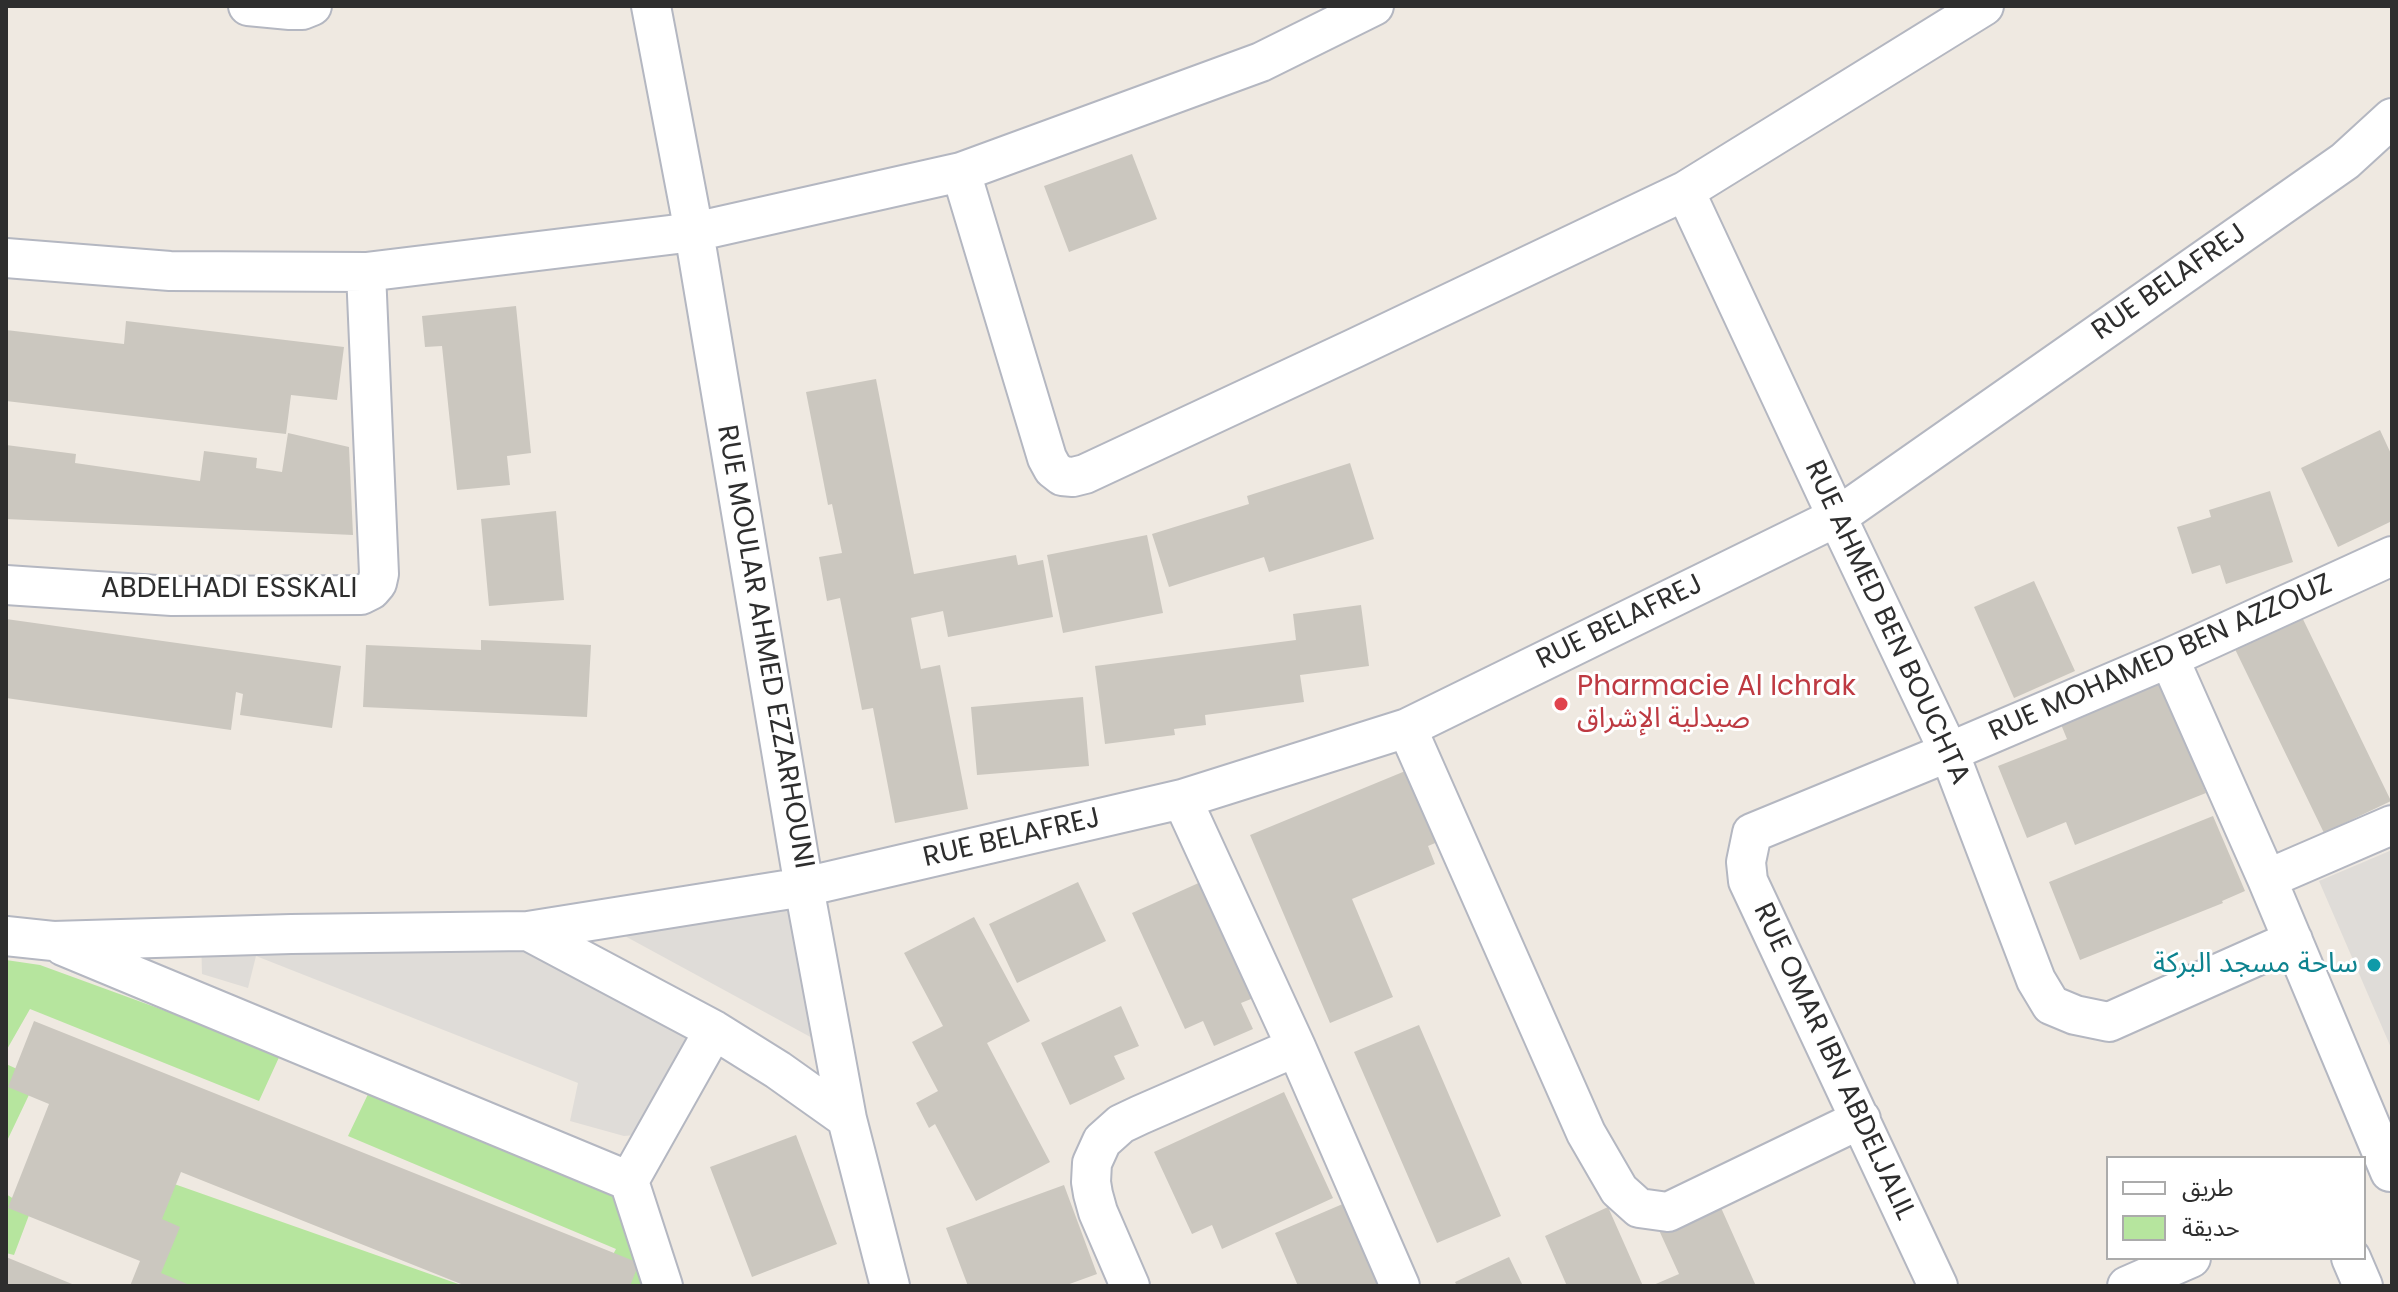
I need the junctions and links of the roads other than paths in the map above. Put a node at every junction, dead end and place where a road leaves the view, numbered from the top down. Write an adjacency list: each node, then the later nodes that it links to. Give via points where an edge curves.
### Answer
1 (248, 6): 2 (street)
2 (312, 6)
3 (651, 6): 11 (street, RUE MOULAR AHMED EZZARHOUNI)
4 (1374, 6): 9 (street, via 1261,62)
5 (1984, 6): 10 (street)
6 (2392, 118): 8 (street, RUE BELAFREJ)
7 (2392, 155): 8 (street, RUE BELAFREJ)
8 (2345, 161): 14 (street, RUE BELAFREJ)
9 (961, 172): 10 (street, via 1047,458 1062,476 1073,477); 11 (street)
10 (1685, 191): 14 (street, RUE AHMED BEN BOUCHTA)
11 (694, 232): 13 (street); 24 (street, RUE MOULAR AHMED EZZARHOUNI)
12 (6, 258): 13 (street, via 170,271)
13 (366, 272): 16 (street, ABDELHADI ESSKALI, via 379,574 371,590 361,595 172,596)
14 (1837, 517): 18 (street, RUE BELAFREJ); 19 (street, RUE AHMED BEN BOUCHTA)
15 (2392, 556): 17 (street, RUE MOHAMED BEN AZZOUZ)
16 (6, 585)
17 (2169, 658): 19 (street, RUE MOHAMED BEN AZZOUZ); 23 (street)
18 (1407, 728): 20 (street, RUE BELAFREJ); 34 (street, via 1586,1133 1619,1190 1639,1208 1668,1212)
19 (1949, 752): 22 (street, RUE MOHAMED BEN AZZOUZ); 28 (street, RUE AHMED BEN BOUCHTA, via 2036,980 2051,1005 2109,1022)
20 (1182, 799): 24 (street, RUE BELAFREJ); 32 (street)
21 (2392, 825): 23 (street)
22 (1752, 833): 34 (street, RUE OMAR IBN ABDELJALIL, via 1748,881)
23 (2267, 879): 28 (street)
24 (804, 887): 25 (street, RUE BELAFREJ); 33 (street, RUE MOULAR AHMED EZZARHOUNI)
25 (528, 931): 27 (street, RUE BELAFREJ); 31 (street)
26 (6, 936): 29 (street)
27 (165, 938): 29 (street, RUE BELAFREJ); 30 (street)
28 (2293, 940): 35 (street)
29 (53, 941): 30 (street)
30 (164, 987): 36 (street)
31 (714, 1030): 33 (street); 36 (street)
32 (1296, 1047): 41 (street, via 1121,1124 1102,1141 1092,1163 1093,1194); 42 (street)
33 (847, 1119): 40 (street, RUE MOULAR AHMED EZZARHOUNI)
34 (1861, 1119): 43 (street, RUE OMAR IBN ABDELJALIL)
35 (2382, 1176)
36 (629, 1181): 39 (street)
37 (2186, 1260): 44 (street)
38 (2352, 1260): 45 (street)
39 (663, 1286)
40 (890, 1286)
41 (1130, 1286)
42 (1400, 1286)
43 (1938, 1286)
44 (2127, 1286)
45 (2363, 1286)

